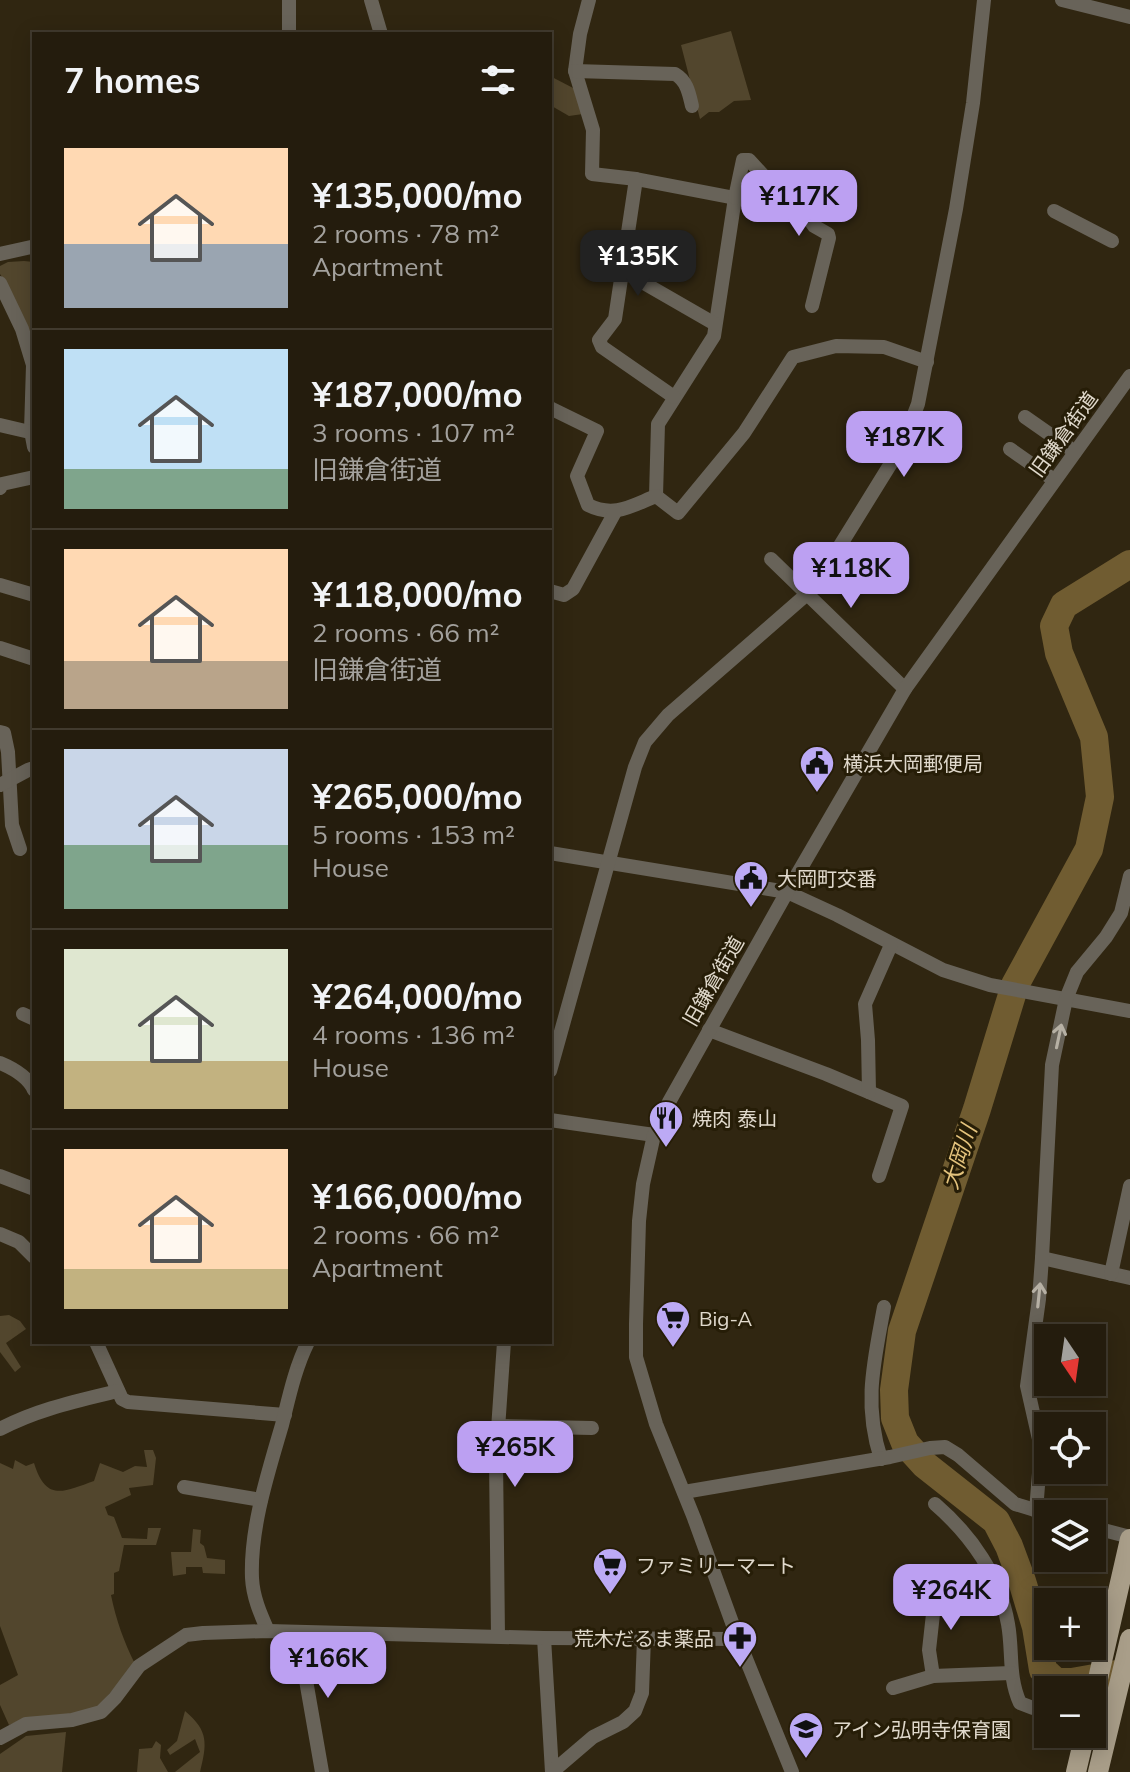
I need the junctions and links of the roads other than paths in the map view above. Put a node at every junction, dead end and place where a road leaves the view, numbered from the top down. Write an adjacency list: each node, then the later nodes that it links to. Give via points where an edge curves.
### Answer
1 (289, 0): 7 (street)
2 (371, 0): 8 (street)
3 (589, 0): 9 (street)
4 (984, 0): 22 (street, via 973,103)
5 (1062, 0): 6 (street)
6 (1130, 17)
7 (289, 32)
8 (380, 32)
9 (575, 71): 10 (street, via 675,74 687,87); 11 (street, via 593,130 592,174)
10 (692, 106)
11 (636, 179): 12 (street); 17 (street)
12 (735, 198): 19 (street, via 743,160 749,160 828,234); 20 (street)
13 (1054, 211): 14 (street)
14 (1112, 241)
15 (32, 248): 16 (street)
16 (0, 254)
17 (623, 271): 20 (street); 24 (street, via 615,319 599,340)
18 (0, 283): 21 (street)
19 (812, 306)
20 (715, 324): 24 (street, via 714,336)
21 (32, 359)
22 (927, 362): 34 (street, via 884,347 836,346 793,357 744,433 678,513); 40 (street, via 918,404 899,448)
23 (1130, 376): 30 (street, 旧鎌倉街道)
24 (674, 397): 34 (street, via 658,424)
25 (552, 409): 35 (street, via 597,431 577,476 588,505)
26 (1025, 417): 30 (street)
27 (0, 425): 28 (street)
28 (32, 432)
29 (1010, 449): 32 (street)
30 (1075, 452): 32 (street, 旧鎌倉街道)
31 (32, 477): 33 (street)
32 (1054, 480): 43 (street, 旧鎌倉街道)
33 (0, 488)
34 (656, 496): 35 (street)
35 (615, 512): 38 (street, via 573,589 564,595)
36 (771, 559): 40 (street)
37 (0, 585): 39 (street)
38 (552, 592)
39 (32, 594)
40 (807, 594): 43 (street); 49 (street, via 668,715 645,742)
41 (0, 648): 42 (street)
42 (32, 658)
43 (905, 689): 51 (street, 旧鎌倉街道)
44 (0, 732): 46 (street, via 6,743)
45 (32, 769): 46 (street)
46 (5, 782): 47 (street)
47 (20, 849)
48 (552, 853): 49 (street)
49 (608, 863): 51 (street); 57 (street)
50 (1130, 876): 53 (street, via 1121,913 1077,972)
51 (787, 892): 52 (street); 55 (street, 旧鎌倉街道)
52 (891, 945): 53 (street, via 990,985); 59 (street, via 865,1004)
53 (1066, 999): 54 (street); 68 (street, one-way to 53, via 1052,1065)
54 (1130, 1011)
55 (709, 1030): 59 (street); 61 (street, 旧鎌倉街道)
56 (0, 1063): 58 (street)
57 (552, 1064)
58 (32, 1085)
59 (869, 1092): 63 (street, via 902,1106)
60 (552, 1120): 61 (street)
61 (654, 1135): 82 (street, 旧鎌倉街道, via 639,1221 636,1357)
62 (0, 1176): 65 (street)
63 (879, 1176)
64 (1130, 1186): 69 (street)
65 (32, 1188)
66 (0, 1234): 67 (street)
67 (32, 1250)
68 (1042, 1258): 69 (street); 84 (street, one-way to 68, via 1041,1448 1027,1386)
69 (1111, 1274): 70 (street)
70 (1130, 1278)
71 (884, 1307): 80 (street, via 871,1394 874,1437)
72 (97, 1344): 75 (street)
73 (307, 1344): 76 (street)
74 (504, 1344): 77 (street)
75 (118, 1391): 76 (street, via 128,1402); 79 (street, via 46,1409)
76 (285, 1415): 83 (street)
77 (498, 1426): 78 (street); 92 (street)
78 (592, 1428)
79 (0, 1429)
80 (886, 1458): 82 (street); 86 (street, via 945,1447 1015,1504)
81 (184, 1487): 83 (street)
82 (684, 1492): 95 (street, 旧鎌倉街道)
83 (261, 1500): 90 (street, via 252,1579)
84 (1042, 1500)
85 (935, 1504): 97 (street, via 967,1535 994,1578 1008,1623)
86 (1034, 1510)
87 (1106, 1531): 88 (street)
88 (1130, 1538): 99 (main road)
89 (936, 1587): 98 (street, via 929,1650)
90 (268, 1631): 91 (street); 102 (street, via 186,1635 139,1666 101,1712 26,1724)
91 (302, 1632): 92 (street); 104 (street)
92 (498, 1636): 93 (street)
93 (544, 1638): 94 (street); 94 (street, via 552,1772 635,1711 642,1693)
94 (644, 1638): 95 (street)
95 (738, 1639): 105 (street, 旧鎌倉街道)
96 (1129, 1642): 107 (main road)
97 (1011, 1673): 98 (street); 101 (street, via 1020,1703)
98 (933, 1676): 100 (street)
99 (1099, 1676)
100 (893, 1688)
101 (1034, 1708)
102 (0, 1738)
103 (1082, 1748): 106 (main road)
104 (322, 1772)
105 (792, 1772)
106 (1076, 1772)
107 (1098, 1772)

